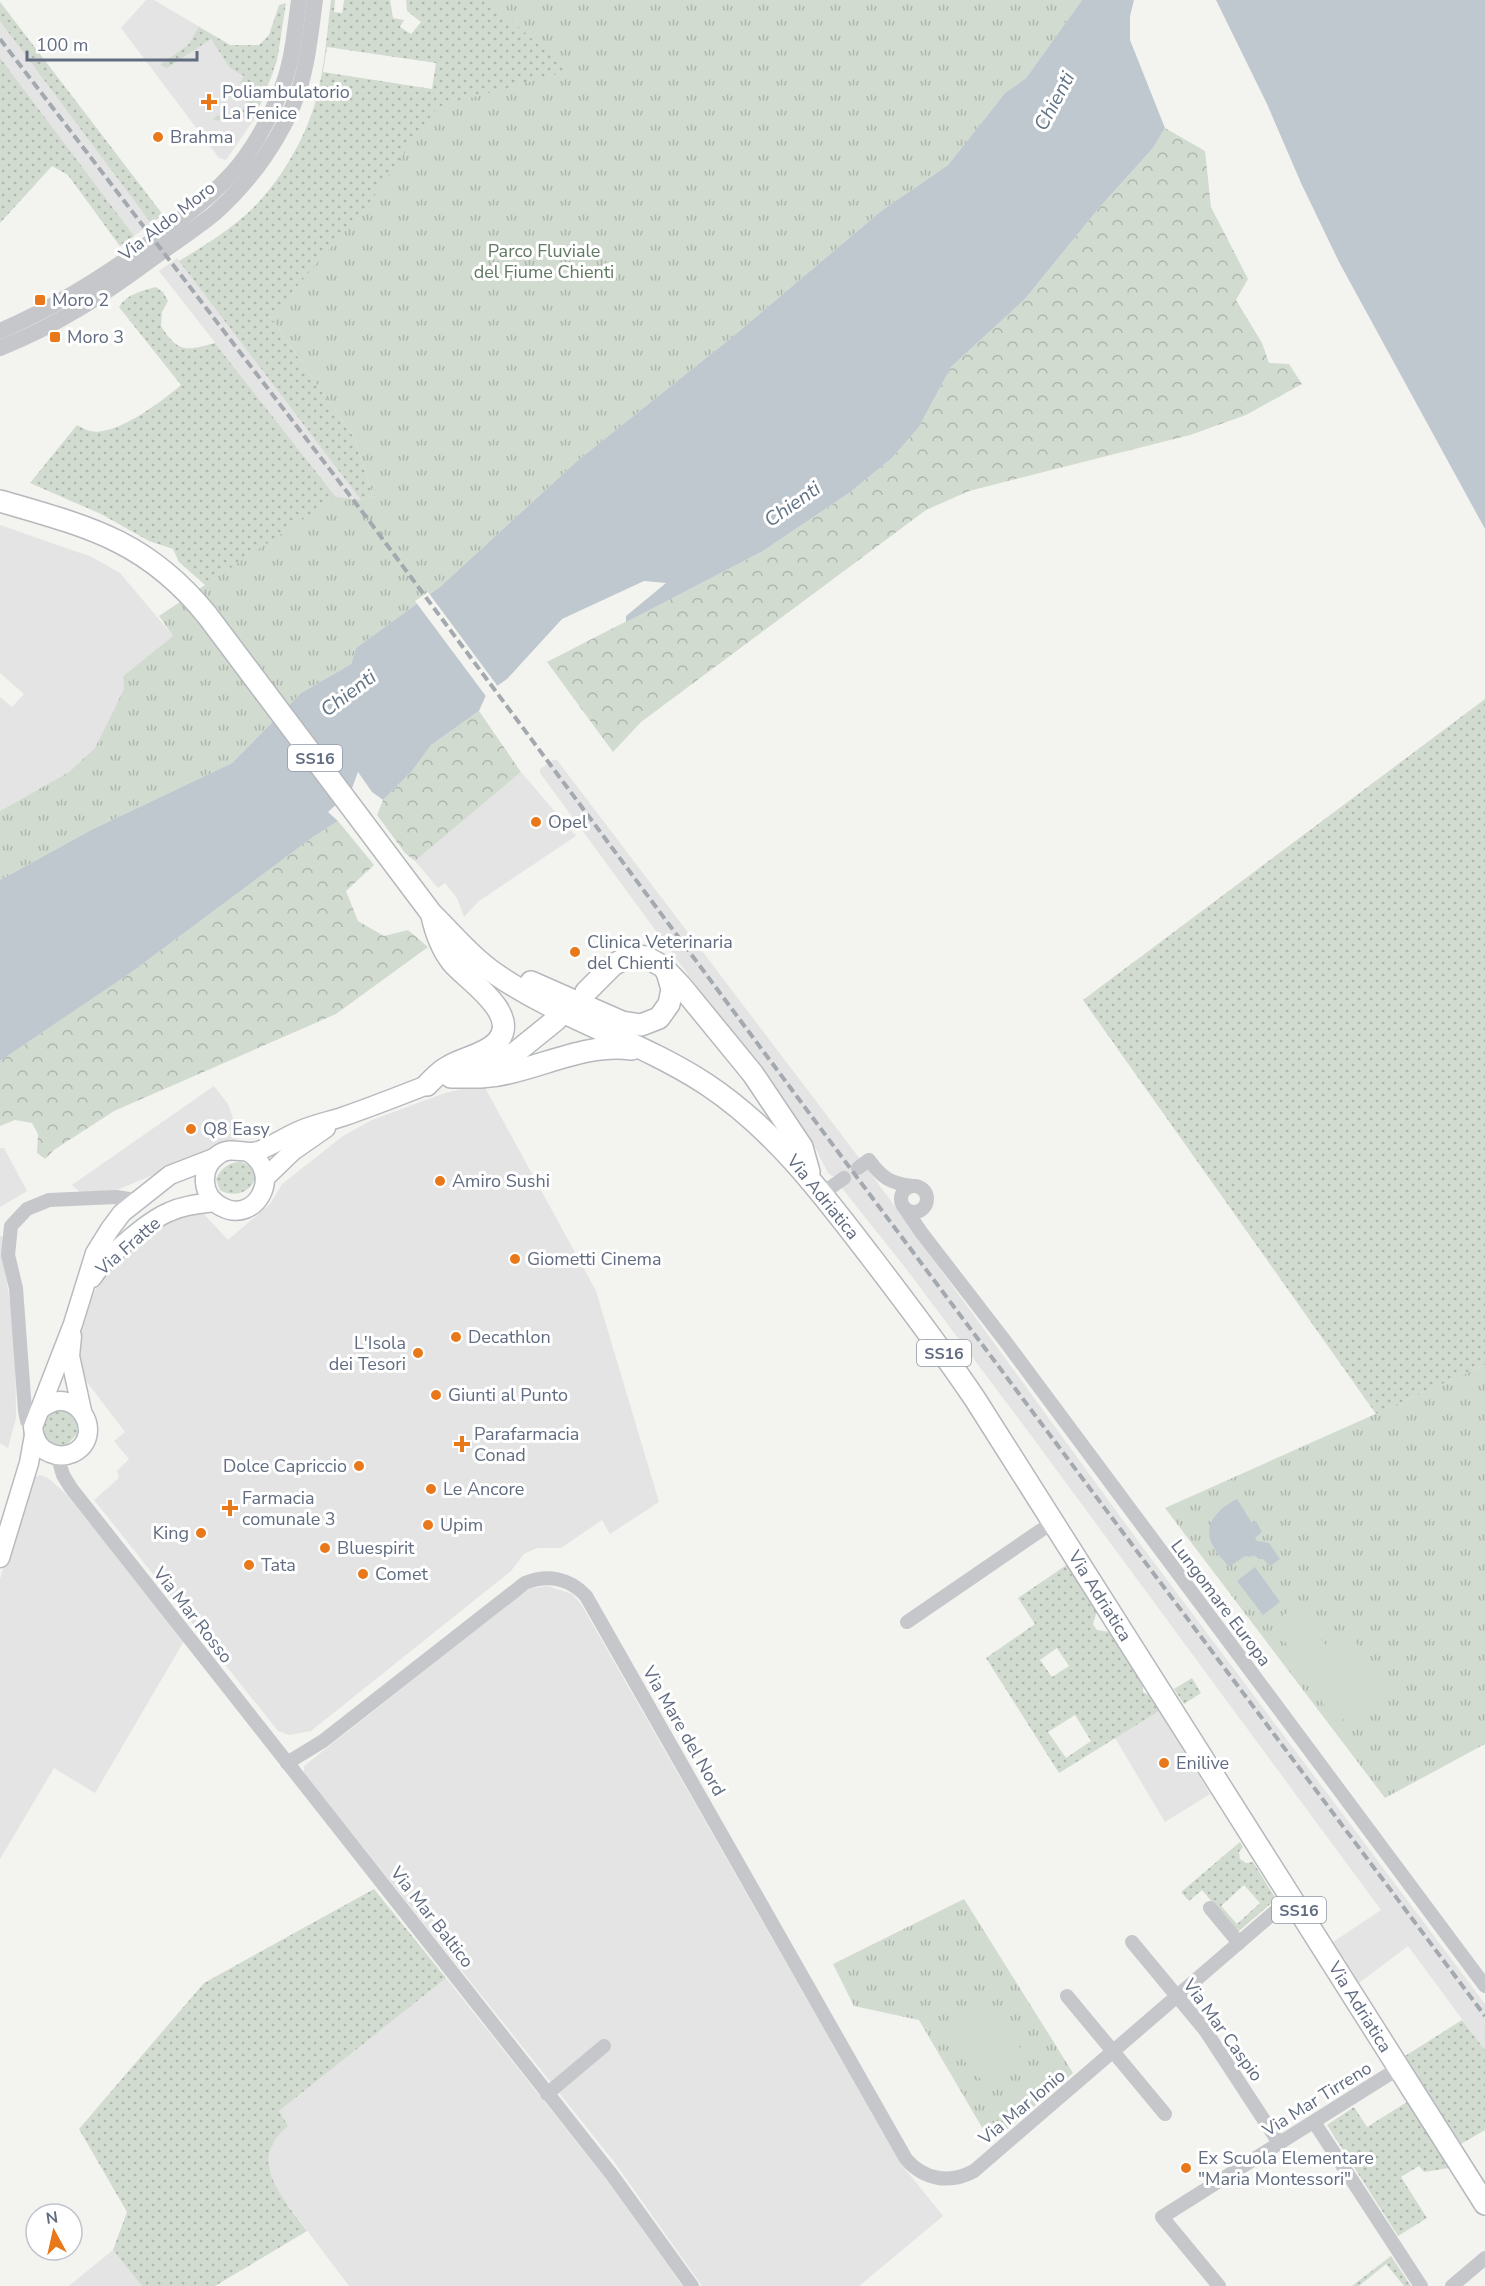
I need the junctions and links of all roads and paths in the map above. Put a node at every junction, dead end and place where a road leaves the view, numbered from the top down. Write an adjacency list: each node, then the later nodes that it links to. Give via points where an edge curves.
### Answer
1 (299, 0): 3 (street, Via Aldo Moro, via 283,85 257,139 239,165 183,218 128,259 65,301)
2 (315, 0): 4 (street, Via Aldo Moro, via 306,60 290,111 266,154 235,193 110,290 59,322)
3 (0, 331)
4 (0, 348)
5 (0, 501): 6 (main road, SS16, via 83,527 132,548 173,578 207,615)
6 (427, 907): 8 (main road, SS16); 13 (main road, via 442,948 493,1002 502,1027 492,1047 446,1068)
7 (667, 972): 8 (main road, via 672,989 669,1004 659,1018 641,1025 622,1022 526,980); 9 (main road, via 650,958 631,956 613,965); 20 (main road, via 766,1094 802,1147)
8 (498, 975): 11 (main road, SS16)
9 (586, 992)
10 (557, 1019): 12 (main road, via 515,1053)
11 (644, 1051): 12 (main road, via 602,1048 506,1074); 20 (main road, Via Adriatica / SS16, via 735,1105)
12 (451, 1077): 13 (main road)
13 (427, 1085): 14 (main road, Via Fratte)
14 (341, 1117): 15 (main road, Via Fratte); 18 (main road, Via Fratte, via 293,1151)
15 (248, 1152): 16 (main road, Via Fratte, via 230,1150); 18 (main road, via 261,1164)
16 (214, 1158): 22 (main road, Via Fratte, via 170,1175); 23 (main road, via 204,1181)
17 (863, 1164): 21 (street, via 897,1184)
18 (265, 1178): 23 (main road, Via Fratte, via 260,1197 249,1207 230,1210)
19 (844, 1178): 20 (street)
20 (817, 1186): 35 (main road, Via Adriatica / SS16, via 956,1371)
21 (912, 1186): 24 (street, via 926,1192); 25 (street, via 902,1194 901,1203)
22 (135, 1202): 27 (main road, Via Fratte, via 102,1240); 30 (street, via 116,1197 50,1200 27,1209 11,1226 8,1255 16,1288 24,1412 27,1421)
23 (215, 1203): 27 (main road, Via Fratte, via 186,1206 158,1218 111,1256)
24 (924, 1208): 25 (street, via 918,1212); 26 (street)
25 (906, 1210): 26 (street, Lungomare Europa)
26 (928, 1241): 43 (street, Lungomare Europa)
27 (82, 1292): 28 (main road, Via Fratte)
28 (73, 1324): 29 (main road, Via Fratte, via 70,1356); 30 (main road, Via Fratte)
29 (82, 1411): 30 (main road, via 62,1401 49,1404); 31 (main road, Via Fratte, via 87,1434)
30 (36, 1423): 32 (main road, via 43,1449); 33 (main road, Via Fratte)
31 (75, 1451): 32 (main road); 34 (street, via 70,1468)
32 (56, 1455): 33 (main road, via 38,1463); 34 (street, Via Mar Rosso)
33 (26, 1475): 36 (main road, Via Fratte)
34 (71, 1488): 38 (street, Via Mar Rosso)
35 (1053, 1522): 37 (street); 39 (main road, Via Adriatica / SS16)
36 (0, 1558)
37 (907, 1622)
38 (287, 1763): 49 (street, Via Mar Baltico); 53 (street, Via Mare del Nord, via 323,1741 525,1583 550,1578 572,1584 586,1596 906,2159 925,2175)
39 (1291, 1898): 42 (street, Via Mar Ionio); 48 (main road, Via Adriatica / SS16)
40 (1210, 1908): 42 (street)
41 (1132, 1942): 45 (street, Via Mar Caspio)
42 (1239, 1943): 45 (street, Via Mar Ionio)
43 (1485, 1986)
44 (1067, 1996): 47 (street)
45 (1178, 1997): 47 (street, Via Mar Ionio); 52 (street, Via Mar Caspio, via 1205,2030)
46 (604, 2046): 49 (street)
47 (1114, 2052): 50 (street); 53 (street, Via Mar Ionio, via 974,2171)
48 (1399, 2068): 51 (street, Via Mar Tirreno); 54 (main road, Via Adriatica / SS16)
49 (548, 2094): 56 (street, Via Mar Baltico, via 612,2175)
50 (1165, 2114)
51 (1314, 2121): 52 (street, Via Mar Tirreno); 58 (street)
52 (1280, 2144): 57 (street, Via Mar Tirreno, via 1162,2217)
53 (949, 2179)
54 (1485, 2204)
55 (1485, 2258): 59 (street)
56 (686, 2284)
57 (1219, 2286)
58 (1422, 2286)
59 (1452, 2286)

